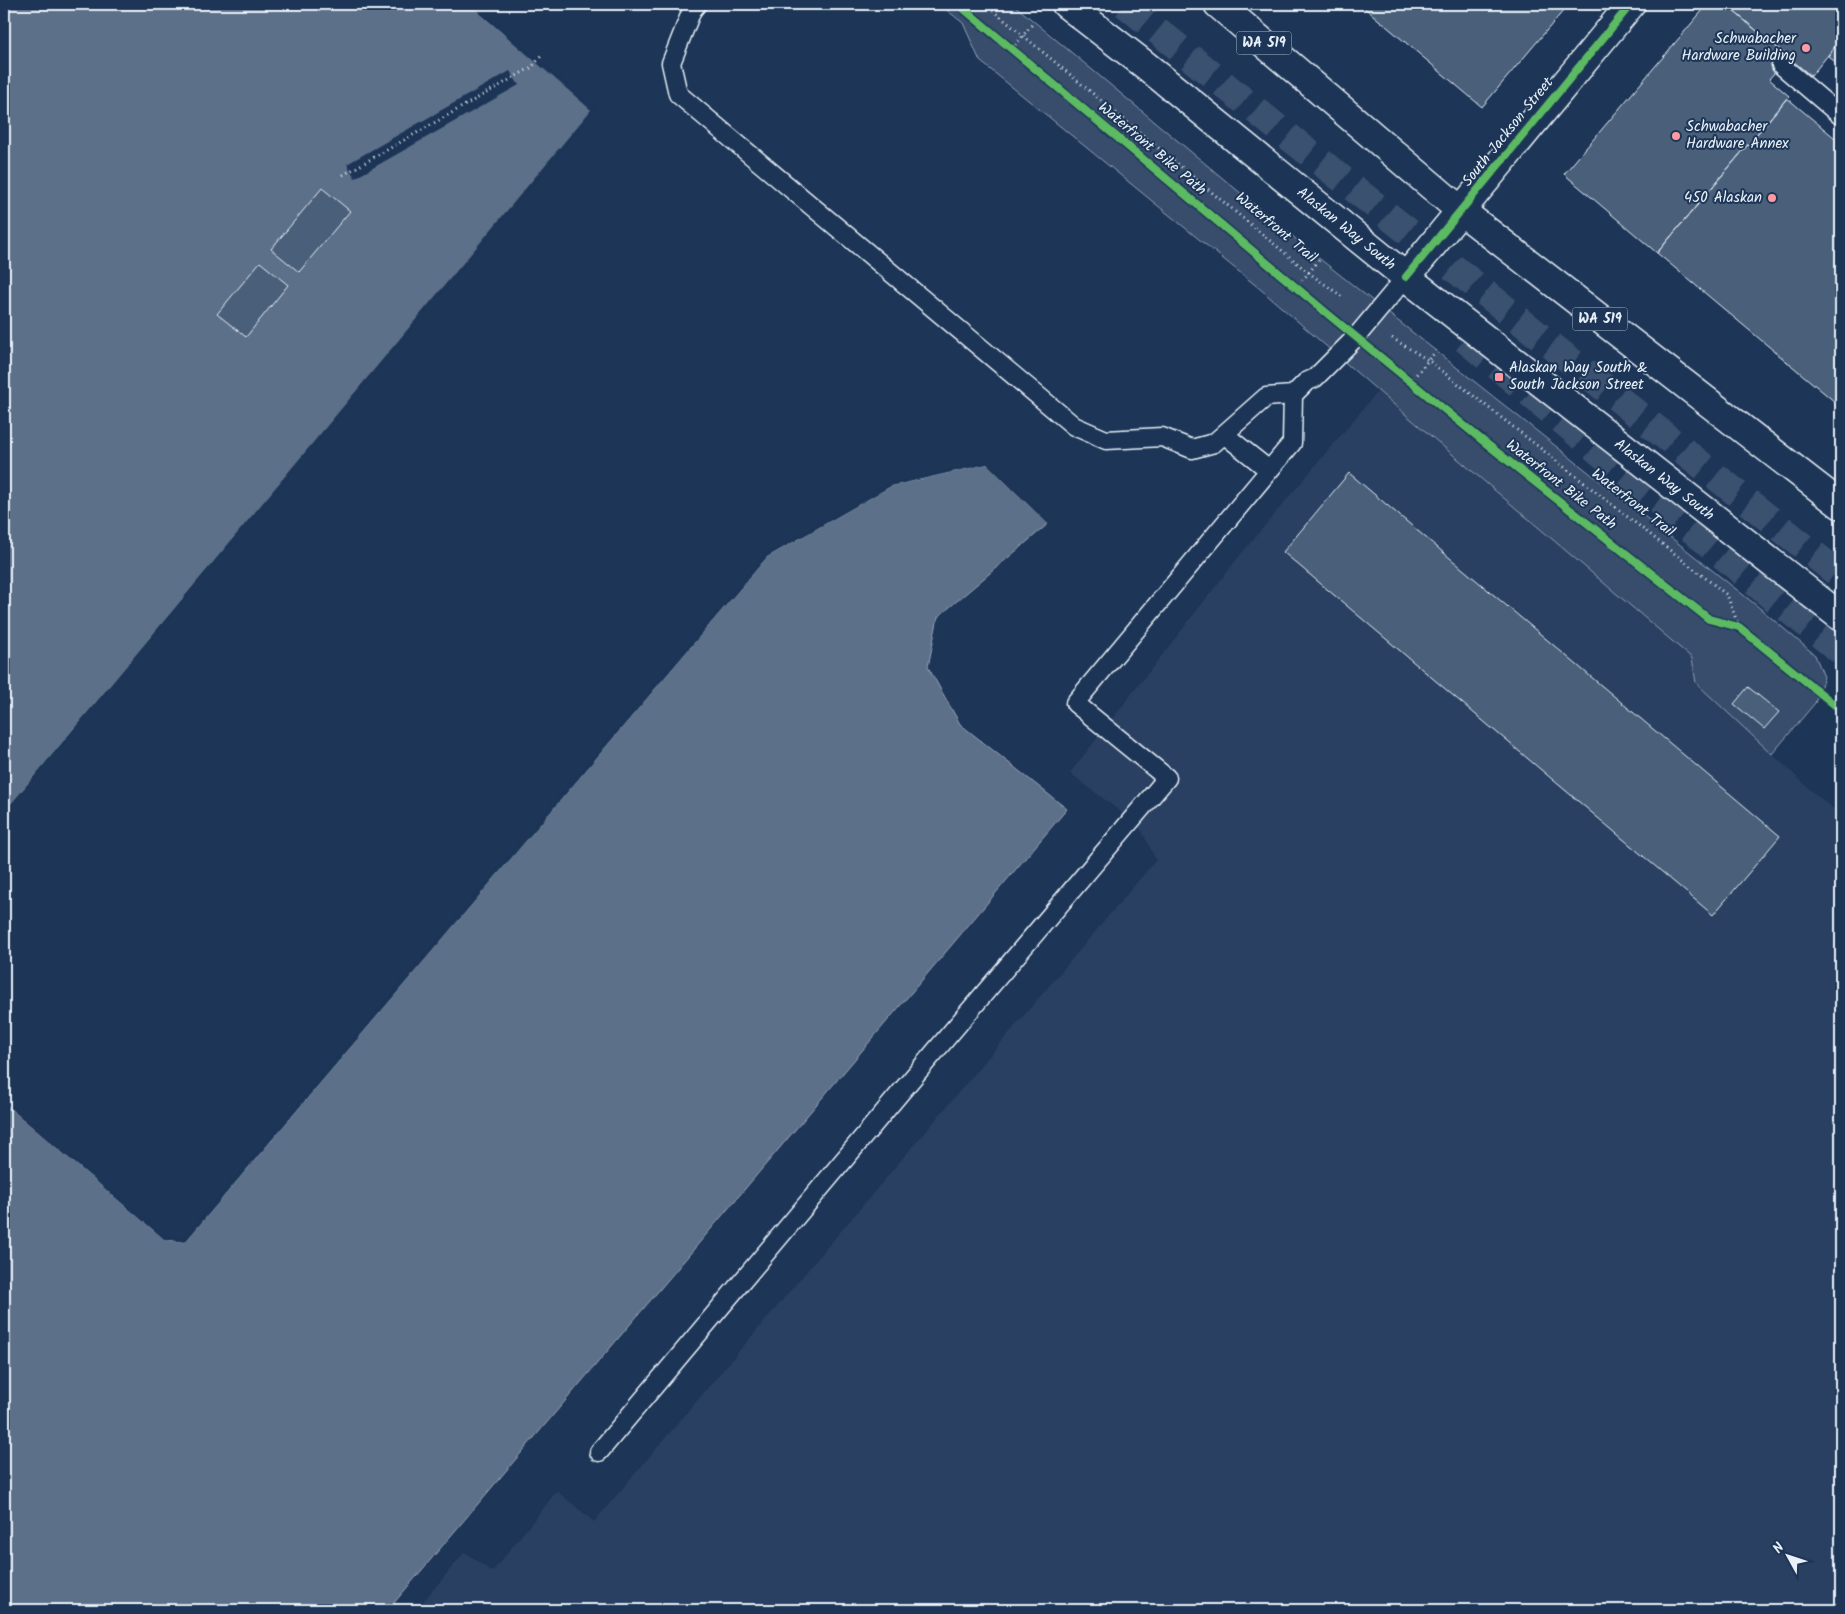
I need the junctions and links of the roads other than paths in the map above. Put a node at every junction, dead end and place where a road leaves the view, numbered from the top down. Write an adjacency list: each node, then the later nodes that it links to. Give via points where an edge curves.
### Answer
1 (697, 4): 10 (lane, via 671,63 678,94 1074,426 1106,440 1162,437 1192,450 1214,443)
2 (1066, 4): 8 (main road, Alaskan Way South)
3 (1218, 4): 7 (main road, WA 519)
4 (1631, 4): 7 (main road, South Jackson Street)
5 (1781, 65): 6 (lane)
6 (1841, 116)
7 (1461, 211): 8 (main road, South Jackson Street); 12 (main road, WA 519)
8 (1406, 277): 9 (lane, via 1356,337); 13 (main road, Alaskan Way South)
9 (1293, 395): 10 (lane, via 1266,397); 11 (lane, via 1292,443)
10 (1225, 434): 11 (lane)
11 (1269, 470): 14 (lane, via 1075,703 1167,778)
12 (1841, 505)
13 (1841, 617)
14 (600, 1452)

